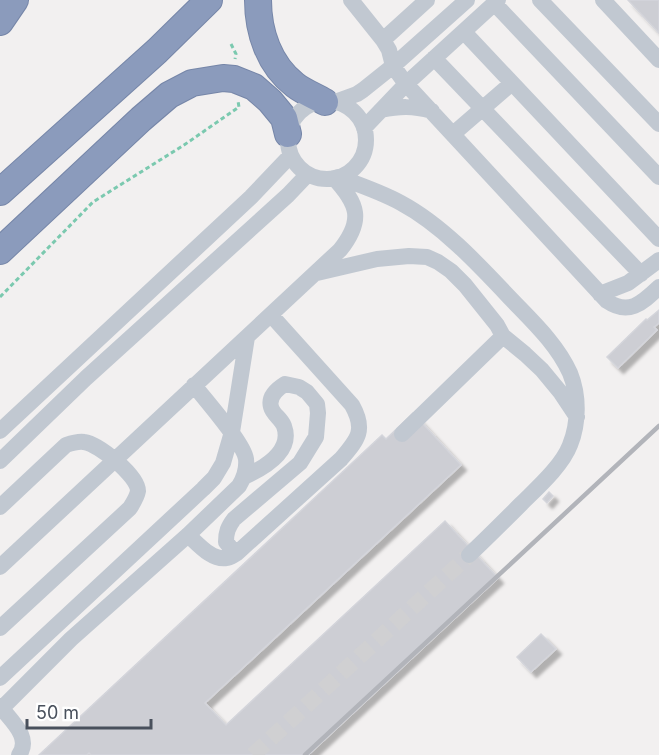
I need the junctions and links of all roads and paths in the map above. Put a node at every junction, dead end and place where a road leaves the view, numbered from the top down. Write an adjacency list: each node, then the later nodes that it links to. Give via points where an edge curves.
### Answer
1 (15, 0): 10 (highway)
2 (209, 0): 30 (highway, via 158,51)
3 (258, 0): 19 (highway, via 265,44 278,68 297,86)
4 (427, 0): 12 (lane)
5 (467, 0): 15 (lane)
6 (540, 0): 23 (lane)
7 (603, 0): 14 (lane)
8 (496, 2): 11 (lane); 28 (lane)
9 (359, 3): 12 (lane)
10 (0, 22)
11 (464, 32): 13 (lane); 17 (lane)
12 (383, 40): 15 (lane)
13 (434, 58): 18 (lane); 20 (lane)
14 (659, 60)
15 (393, 66): 18 (lane); 19 (lane, via 357,94)
16 (234, 79): 26 (highway, via 254,87 270,101 284,118); 32 (highway, via 192,83 169,95); 38 (path, via 239,108 93,202)
17 (512, 83): 20 (lane); 31 (lane)
18 (406, 84): 21 (lane); 22 (lane)
19 (330, 102): 24 (lane, via 348,108); 26 (lane, via 314,104 297,115 291,124)
20 (482, 109): 25 (lane); 35 (lane)
21 (381, 110): 22 (lane, via 405,106); 24 (lane)
22 (432, 111): 25 (lane)
23 (659, 124)
24 (364, 128): 29 (lane, via 361,158 348,173)
25 (453, 134): 37 (lane)
26 (290, 144): 27 (lane, via 297,164); 44 (lane, via 251,197)
27 (308, 174): 29 (lane); 48 (lane)
28 (659, 177)
29 (336, 178): 34 (lane, via 353,203 354,228 340,250); 43 (lane, via 378,192 422,216 492,279 559,355 576,393)
30 (0, 192)
31 (659, 239)
32 (0, 251)
33 (659, 260): 35 (lane)
34 (316, 273): 39 (lane); 40 (lane, via 377,259 427,256 465,285)
35 (641, 274): 37 (lane)
36 (659, 287): 37 (lane, via 643,302 629,308 614,306)
37 (600, 294)
38 (0, 297)
39 (271, 315): 41 (lane); 52 (lane, via 352,405 360,425 358,436 340,459)
40 (503, 336): 43 (lane, via 542,370); 46 (lane)
41 (247, 337): 42 (lane); 45 (lane)
42 (194, 385): 45 (lane); 47 (lane)
43 (577, 417): 53 (lane, via 570,446 547,478)
44 (0, 431)
45 (232, 432): 49 (lane, via 246,456); 56 (lane, via 214,478)
46 (402, 434)
47 (114, 460): 50 (lane, via 86,442 66,445); 54 (lane); 55 (lane, via 138,490 130,508)
48 (0, 461)
49 (244, 477): 51 (lane, via 226,500); 52 (lane, via 283,449 285,429 274,415 270,400 276,390 285,384 300,387 317,404 316,437 300,463 234,519 226,542)
50 (0, 507)
51 (188, 535): 52 (lane, via 216,557); 57 (lane, via 71,639)
52 (237, 553)
53 (469, 555)
54 (0, 567)
55 (0, 628)
56 (0, 678)
57 (1, 708): 58 (lane, via 20,730 23,741)
58 (19, 755)

